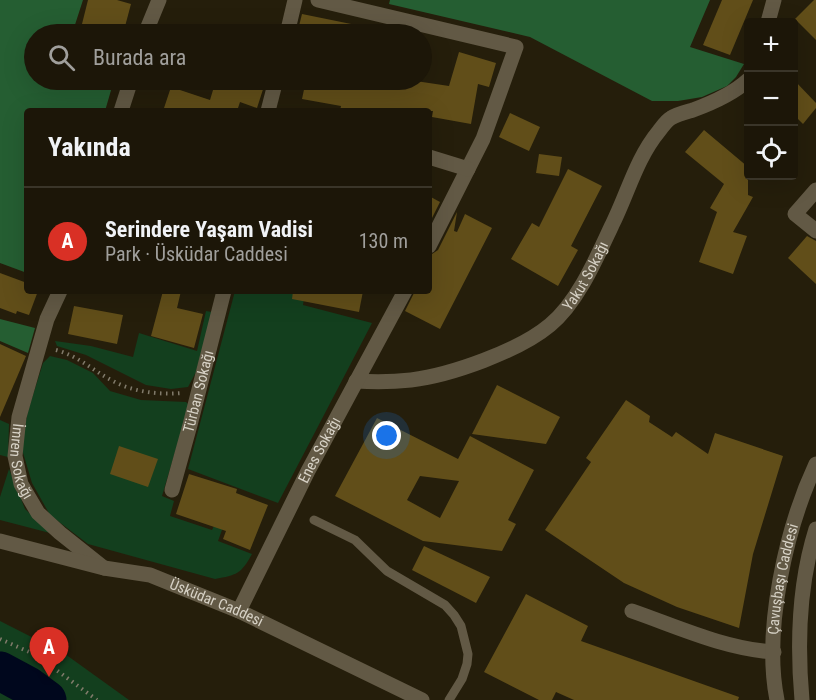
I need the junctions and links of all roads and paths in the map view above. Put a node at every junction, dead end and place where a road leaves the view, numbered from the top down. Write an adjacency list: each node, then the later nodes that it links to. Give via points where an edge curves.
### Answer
1 (159, 0): 6 (street)
2 (295, 0): 7 (street)
3 (318, 0): 8 (street)
4 (774, 0): 5 (street)
5 (769, 18)
6 (149, 24)
7 (289, 24)
8 (419, 24)
9 (432, 27): 16 (street, via 516,47)
10 (744, 84): 24 (street, Yakut Sokağı, via 711,103 670,118 659,130 643,152 595,260 570,302 551,324 527,341 428,377)
11 (127, 90): 13 (street)
12 (273, 90): 14 (street)
13 (122, 108)
14 (269, 108)
15 (432, 158): 16 (street)
16 (468, 169): 19 (street)
17 (816, 190): 18 (street, via 795,214)
18 (816, 231)
19 (432, 240)
20 (58, 294): 23 (street, İmren Sokağı, via 46,319)
21 (223, 294): 25 (street, Türban Sokağı)
22 (403, 294): 24 (street, Enes Sokağı)
23 (40, 347): 25 (path, via 70,354 113,382 136,390 165,394); 31 (street, İmren Sokağı, via 19,417 15,456 21,484 38,513)
24 (356, 381): 32 (street, Enes Sokağı)
25 (199, 392): 27 (street, Türban Sokağı)
26 (816, 464): 35 (street, Çavuşbaşı Caddesi, via 787,548)
27 (172, 490)
28 (314, 520): 38 (lane, via 355,540 387,571 445,605 454,615 468,654 462,679)
29 (816, 529): 40 (street, Çavuşbaşı Caddesi, via 802,600)
30 (0, 541): 31 (street, Üsküdar Caddesi)
31 (104, 568): 32 (street, Üsküdar Caddesi, via 150,575)
32 (239, 611): 37 (street, Üsküdar Caddesi)
33 (632, 611): 35 (street, via 723,642)
34 (0, 639): 36 (path, via 36,655)
35 (774, 652): 39 (street, Çavuşbaşı Caddesi)
36 (97, 700)
37 (422, 700)
38 (449, 700)
39 (777, 700)
40 (802, 700)

